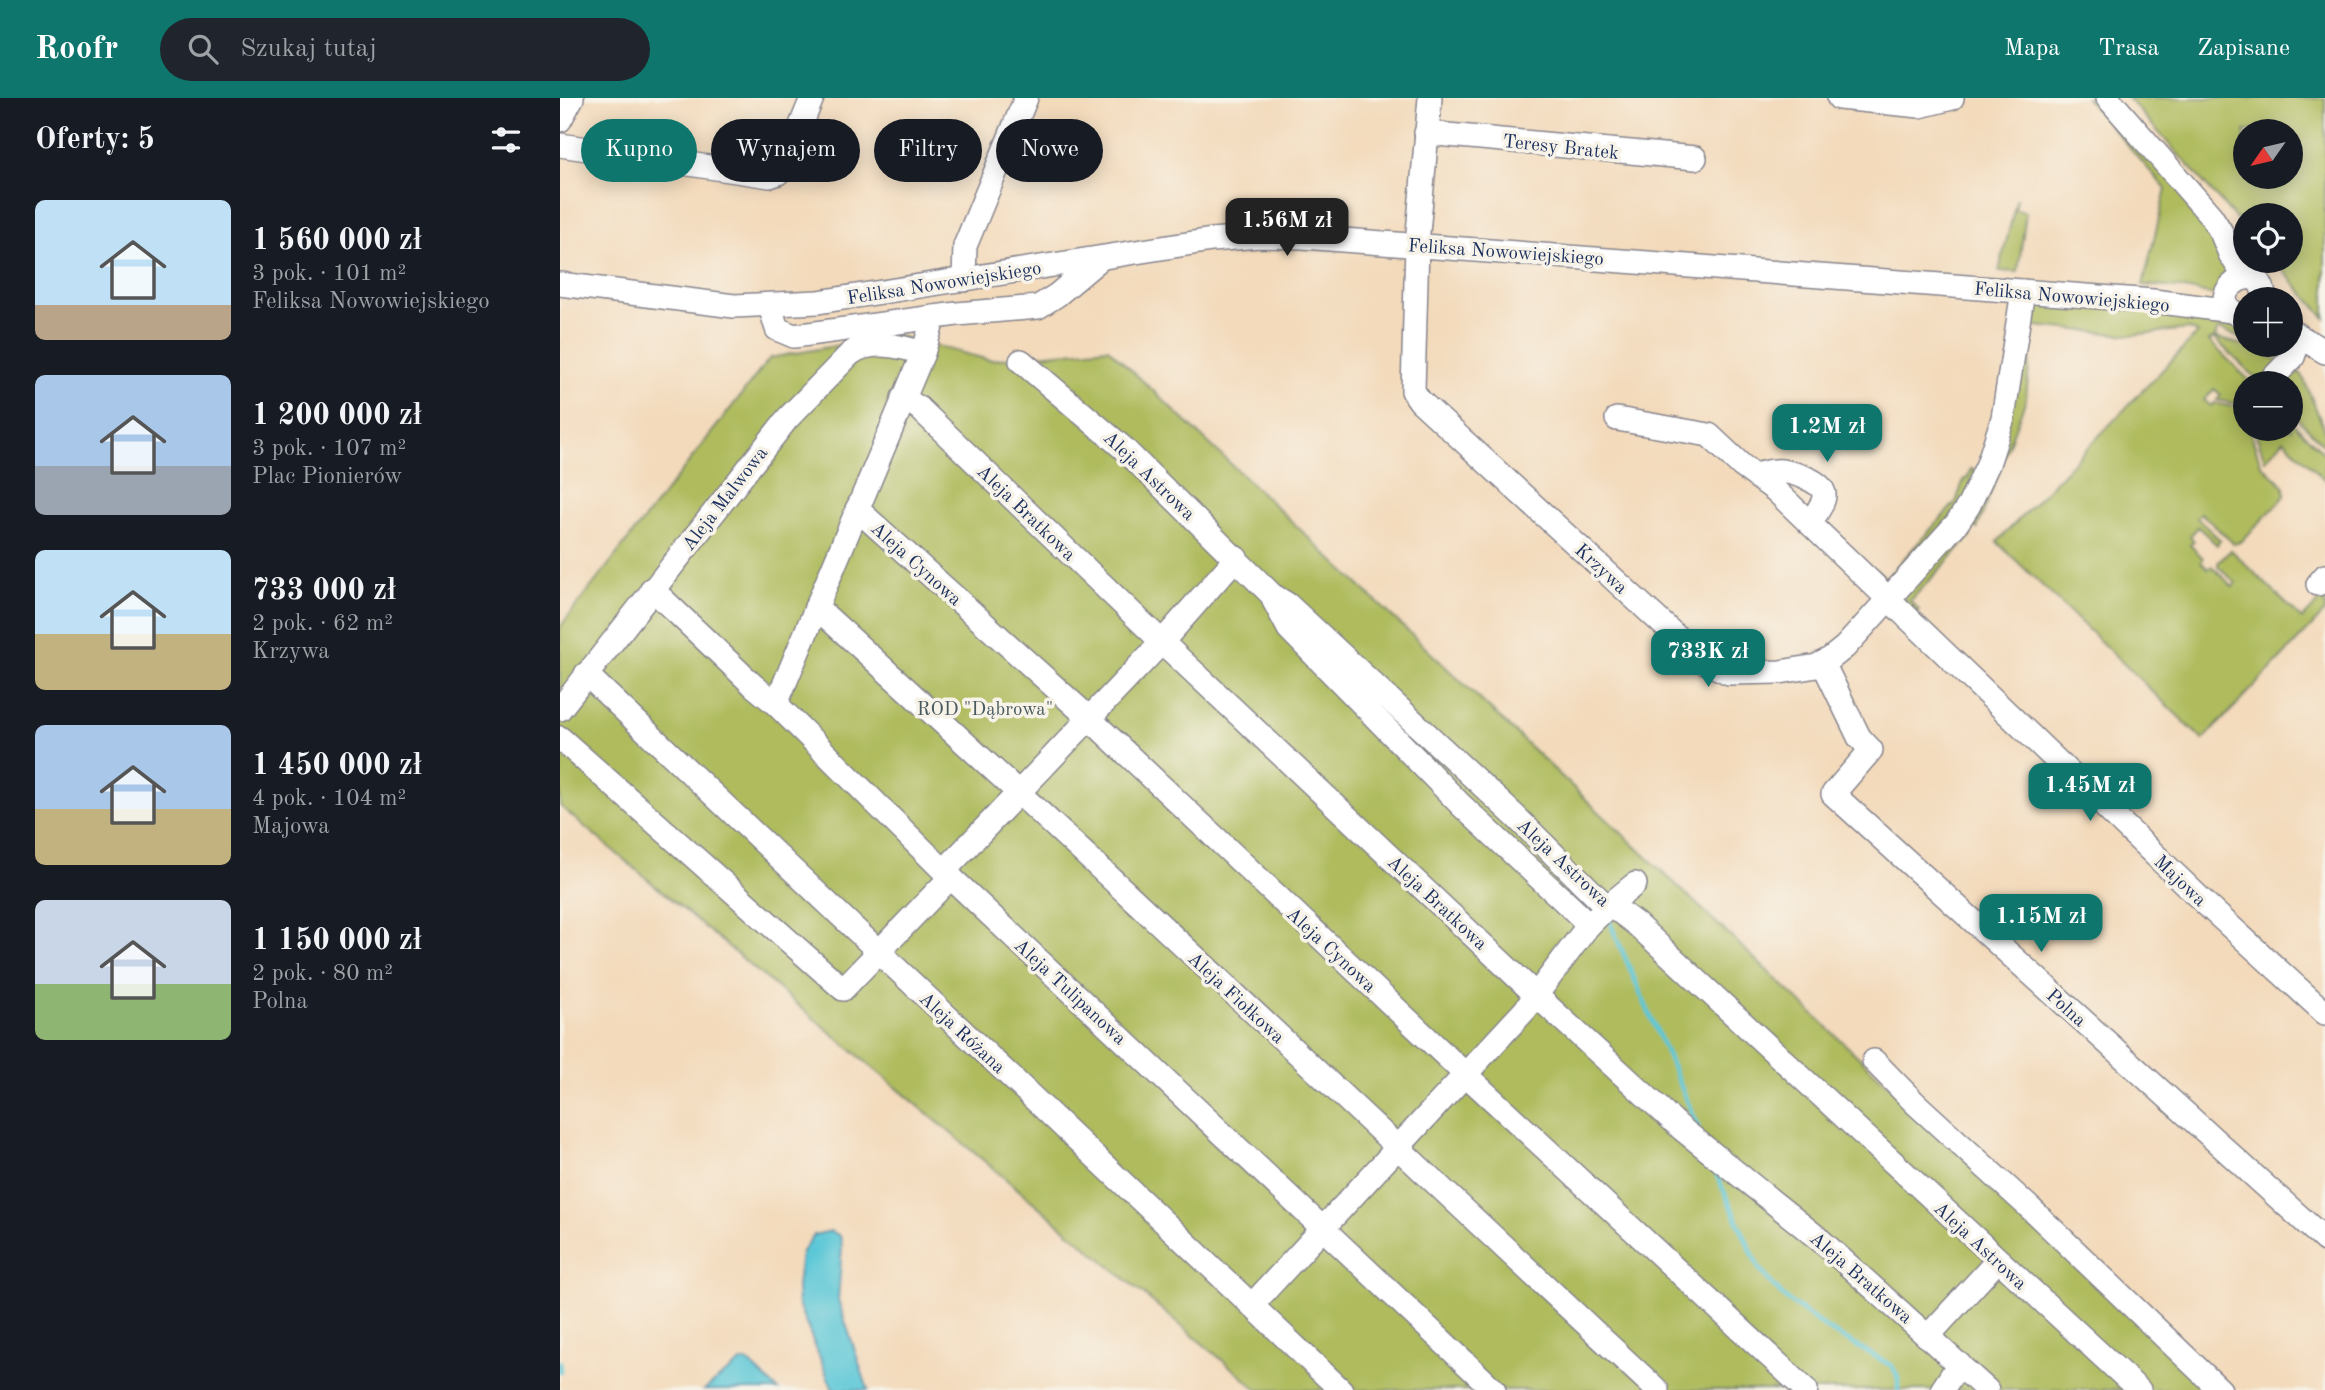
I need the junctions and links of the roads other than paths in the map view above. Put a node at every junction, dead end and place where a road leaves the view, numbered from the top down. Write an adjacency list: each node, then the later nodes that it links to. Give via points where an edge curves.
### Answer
1 (572, 98): 8 (street)
2 (812, 98): 10 (street, via 785,165 770,176)
3 (1026, 98): 14 (street, via 965,246)
4 (1430, 98): 9 (street)
5 (1839, 98): 6 (street, via 1920,106)
6 (1952, 98)
7 (2108, 98): 16 (street, via 2211,216 2230,254)
8 (560, 120)
9 (1426, 133): 11 (street, Teresy Bratek); 12 (street)
10 (560, 145)
11 (1695, 158)
12 (1417, 244): 13 (street, Feliksa Nowowiejskiego, via 1258,236); 17 (street, Feliksa Nowowiejskiego); 38 (street, Krzywa, via 1412,383 1420,401 1703,661 1729,673 1757,674)
13 (1102, 257): 14 (street, Feliksa Nowowiejskiego); 20 (street, via 1038,307)
14 (964, 280): 19 (street, Feliksa Nowowiejskiego)
15 (560, 284): 19 (street, Feliksa Nowowiejskiego, via 734,306)
16 (2235, 287)
17 (2023, 291): 18 (street, Feliksa Nowowiejskiego, via 2206,306); 35 (street, Krzywa, via 2003,418 1980,481 1957,523)
18 (2233, 298)
19 (770, 306): 20 (street, via 777,329 794,336)
20 (934, 317): 22 (street)
21 (2303, 338): 23 (street)
22 (924, 348): 27 (street); 33 (street, Aleja Malwowa, via 884,345 858,348 850,354 788,419)
23 (2325, 352)
24 (2293, 357): 26 (street)
25 (1021, 361): 32 (street, Aleja Astrowa, via 1122,447)
26 (2280, 371)
27 (903, 398): 30 (street); 37 (street, Aleja Bratkowa, via 919,408)
28 (1617, 419): 29 (street, Majowa, via 1709,435)
29 (1755, 475): 31 (street, Majowa); 31 (street, via 1783,471 1821,487 1823,501)
30 (856, 509): 36 (street); 42 (street, Aleja Cynowa)
31 (1811, 523): 35 (street, Majowa)
32 (1236, 558): 34 (street, Aleja Astrowa); 37 (street)
33 (652, 589): 39 (street, Aleja Malwowa); 40 (street, Aleja Tulipanowa)
34 (1272, 595): 47 (street, Aleja Astrowa, via 1297,613); 48 (street, via 1289,629)
35 (1888, 598): 38 (street, Krzywa, via 1845,647); 51 (street, Majowa)
36 (816, 607): 40 (street); 44 (street, Aleja Fiołkowa)
37 (1162, 642): 42 (street); 50 (street, Aleja Bratkowa)
38 (1823, 663): 56 (street, Polna, via 1859,737 1871,750 1833,794)
39 (586, 674): 41 (street, Aleja Malwowa); 49 (street, Aleja Różana)
40 (776, 704): 45 (street, Aleja Tulipanowa)
41 (560, 709)
42 (1089, 718): 44 (street); 53 (street, Aleja Cynowa)
43 (560, 738): 49 (street, via 843,989)
44 (1020, 791): 45 (street); 54 (street, Aleja Fiołkowa)
45 (947, 874): 49 (street); 55 (street, Aleja Tulipanowa)
46 (1635, 884): 47 (street)
47 (1607, 906): 48 (street); 57 (street, Aleja Astrowa, via 1636,924)
48 (1588, 926): 50 (street)
49 (878, 952): 58 (street, Aleja Różana)
50 (1537, 996): 53 (street); 59 (street, Aleja Bratkowa, via 1682,1129)
51 (2325, 1013)
52 (1874, 1061): 68 (street)
53 (1465, 1074): 54 (street); 64 (street, Aleja Cynowa)
54 (1396, 1148): 55 (street); 63 (street, Aleja Fiołkowa)
55 (1322, 1229): 58 (street); 62 (street, Aleja Tulipanowa)
56 (2325, 1240)
57 (1998, 1260): 59 (street); 67 (street, Aleja Astrowa)
58 (1252, 1305): 61 (street, Aleja Różana)
59 (1929, 1335): 60 (street, Aleja Bratkowa)
60 (1959, 1364): 65 (street); 66 (street, Aleja Bratkowa)
61 (1341, 1390)
62 (1494, 1390)
63 (1657, 1390)
64 (1806, 1390)
65 (1942, 1390)
66 (1987, 1390)
67 (2139, 1390)
68 (2220, 1390)

